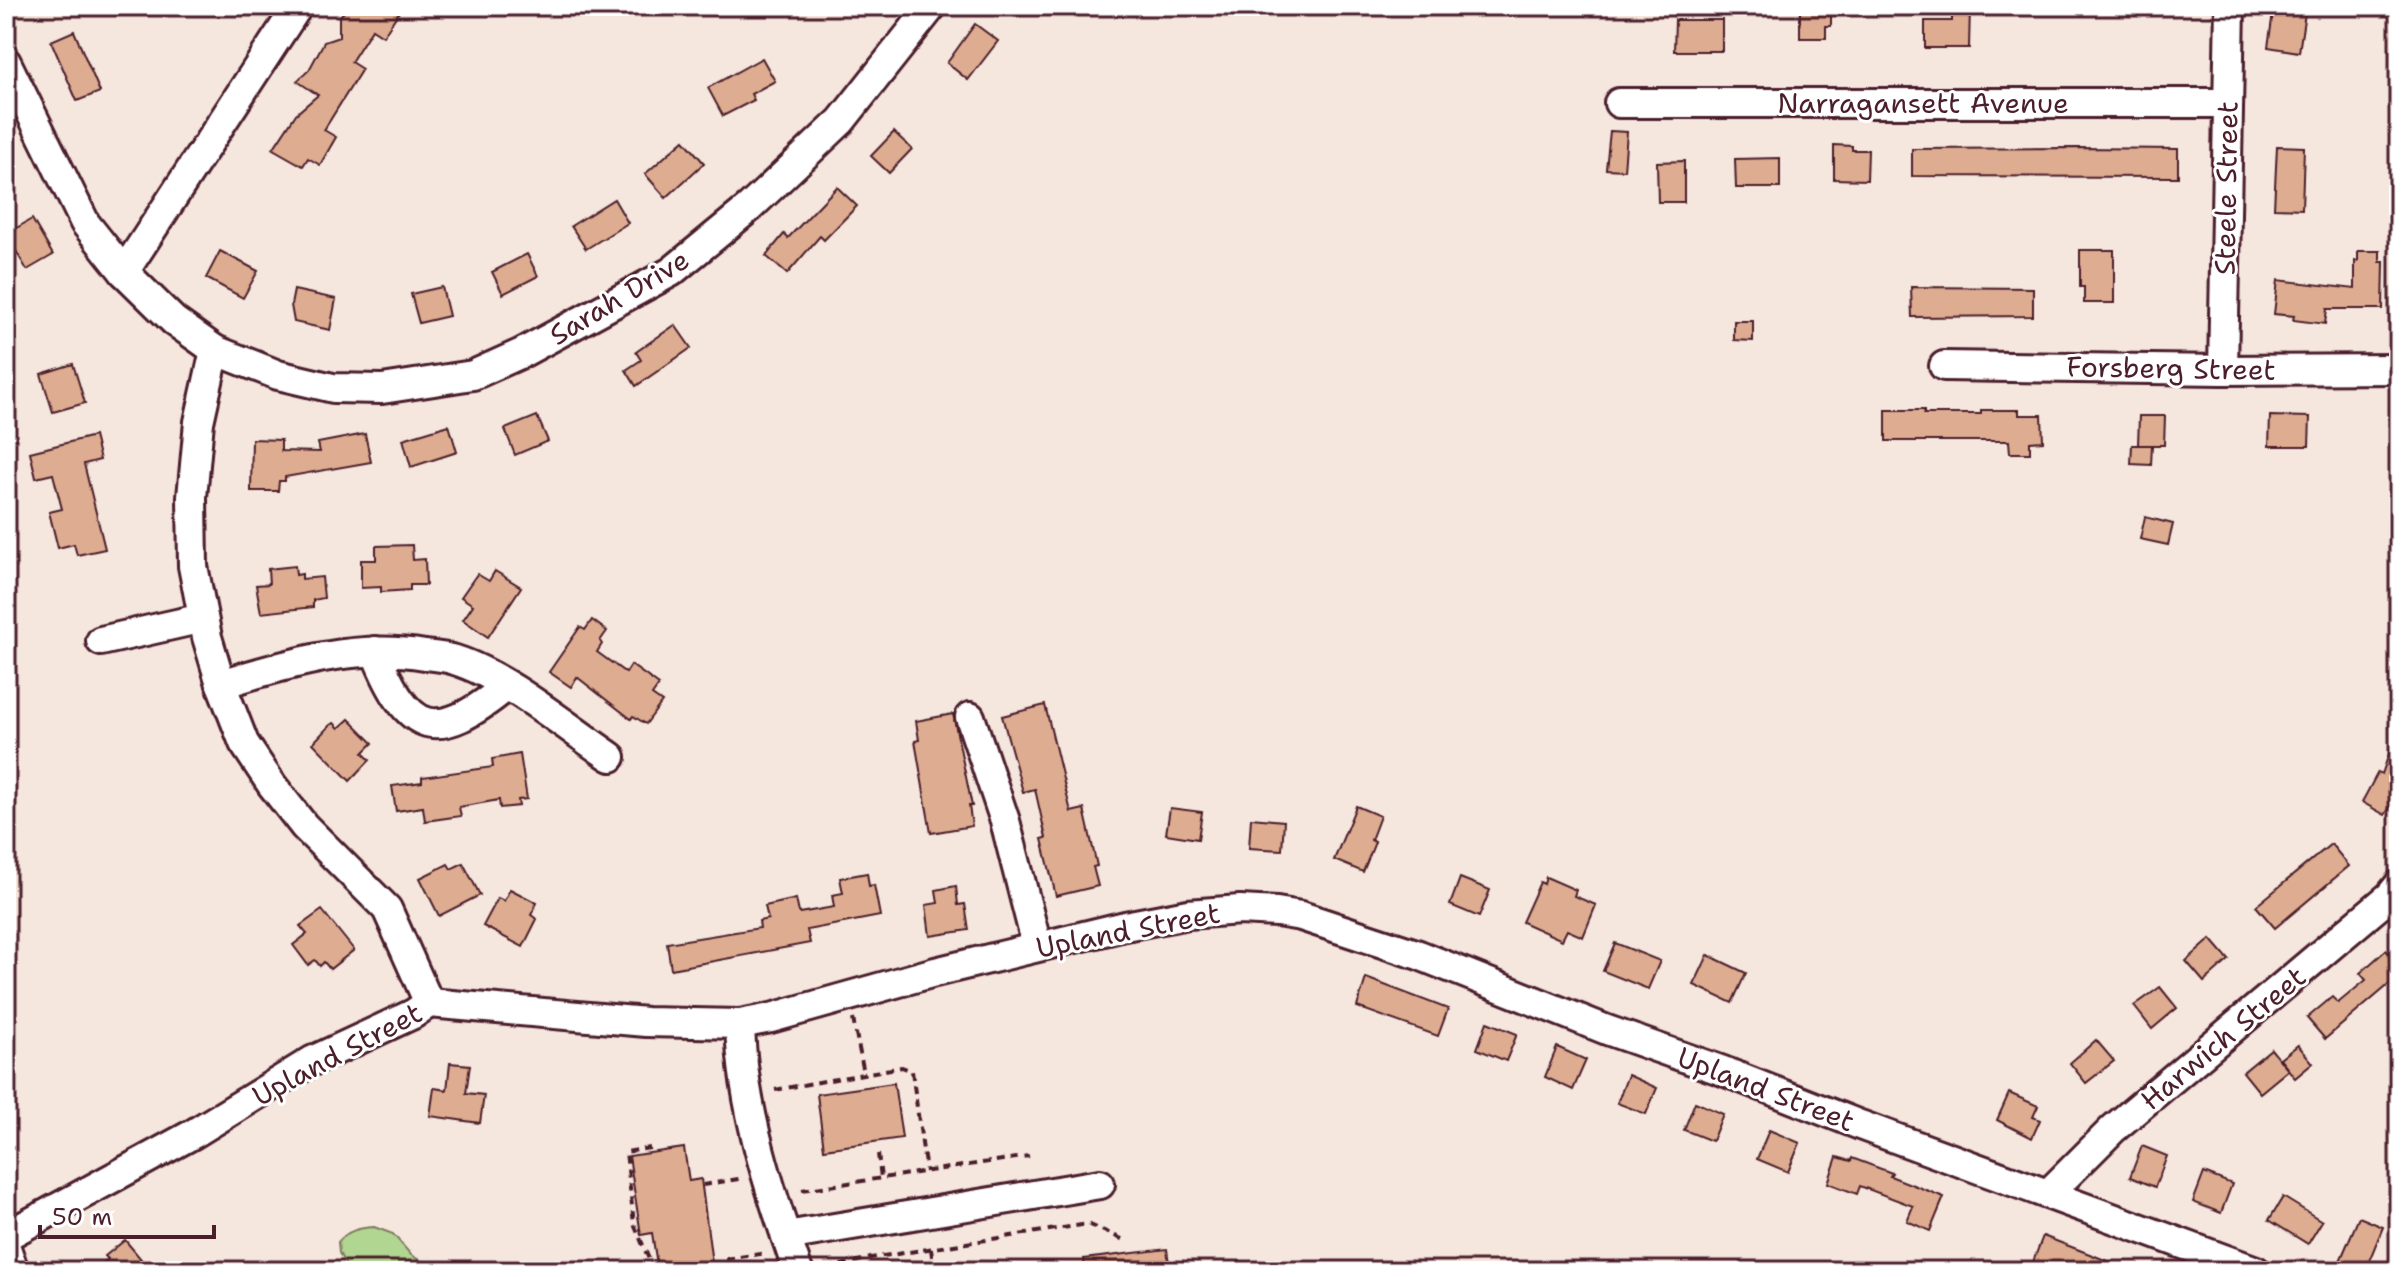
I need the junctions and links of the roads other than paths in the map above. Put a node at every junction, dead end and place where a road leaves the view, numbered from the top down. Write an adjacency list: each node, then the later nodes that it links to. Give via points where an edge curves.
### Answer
1 (298, 6): 7 (street)
2 (932, 6): 8 (street, Sarah Drive, via 841,121 749,208 671,272 522,353 473,375 382,389 333,388 278,375)
3 (2230, 6): 6 (street, Steele Street)
4 (6, 62): 7 (street, Sarah Drive, via 85,223)
5 (1619, 103): 6 (street, Narragansett Avenue)
6 (2227, 103): 11 (street, Steele Street)
7 (124, 272): 8 (street, Sarah Drive, via 174,321)
8 (215, 350): 12 (street, via 199,422 192,497 193,566)
9 (1944, 366): 11 (street, Forsberg Street)
10 (2399, 369): 11 (street, Forsberg Street)
11 (2223, 370)
12 (203, 618): 13 (street); 15 (street)
13 (101, 641)
14 (375, 651): 15 (street, via 299,661); 16 (street, via 455,659); 16 (street, via 396,697 418,719 462,719)
15 (221, 684): 21 (street, via 244,743 272,785 304,826 387,909)
16 (507, 686): 18 (street)
17 (970, 717): 20 (street, via 1005,821)
18 (611, 757)
19 (2399, 885): 24 (street, Harwich Street, via 2113,1129)
20 (1037, 946): 22 (street, Upland Street); 24 (street, Upland Street, via 1188,914 1240,910 1301,916 1419,955)
21 (429, 1003): 22 (street, Upland Street, via 646,1022); 25 (street, Upland Street, via 312,1061 193,1134)
22 (740, 1024): 26 (street)
23 (1100, 1184): 26 (street)
24 (2049, 1193): 30 (street, Upland Street)
25 (6, 1236)
26 (778, 1244): 29 (street)
27 (6, 1248): 28 (street)
28 (14, 1271)
29 (798, 1271)
30 (2256, 1271)

